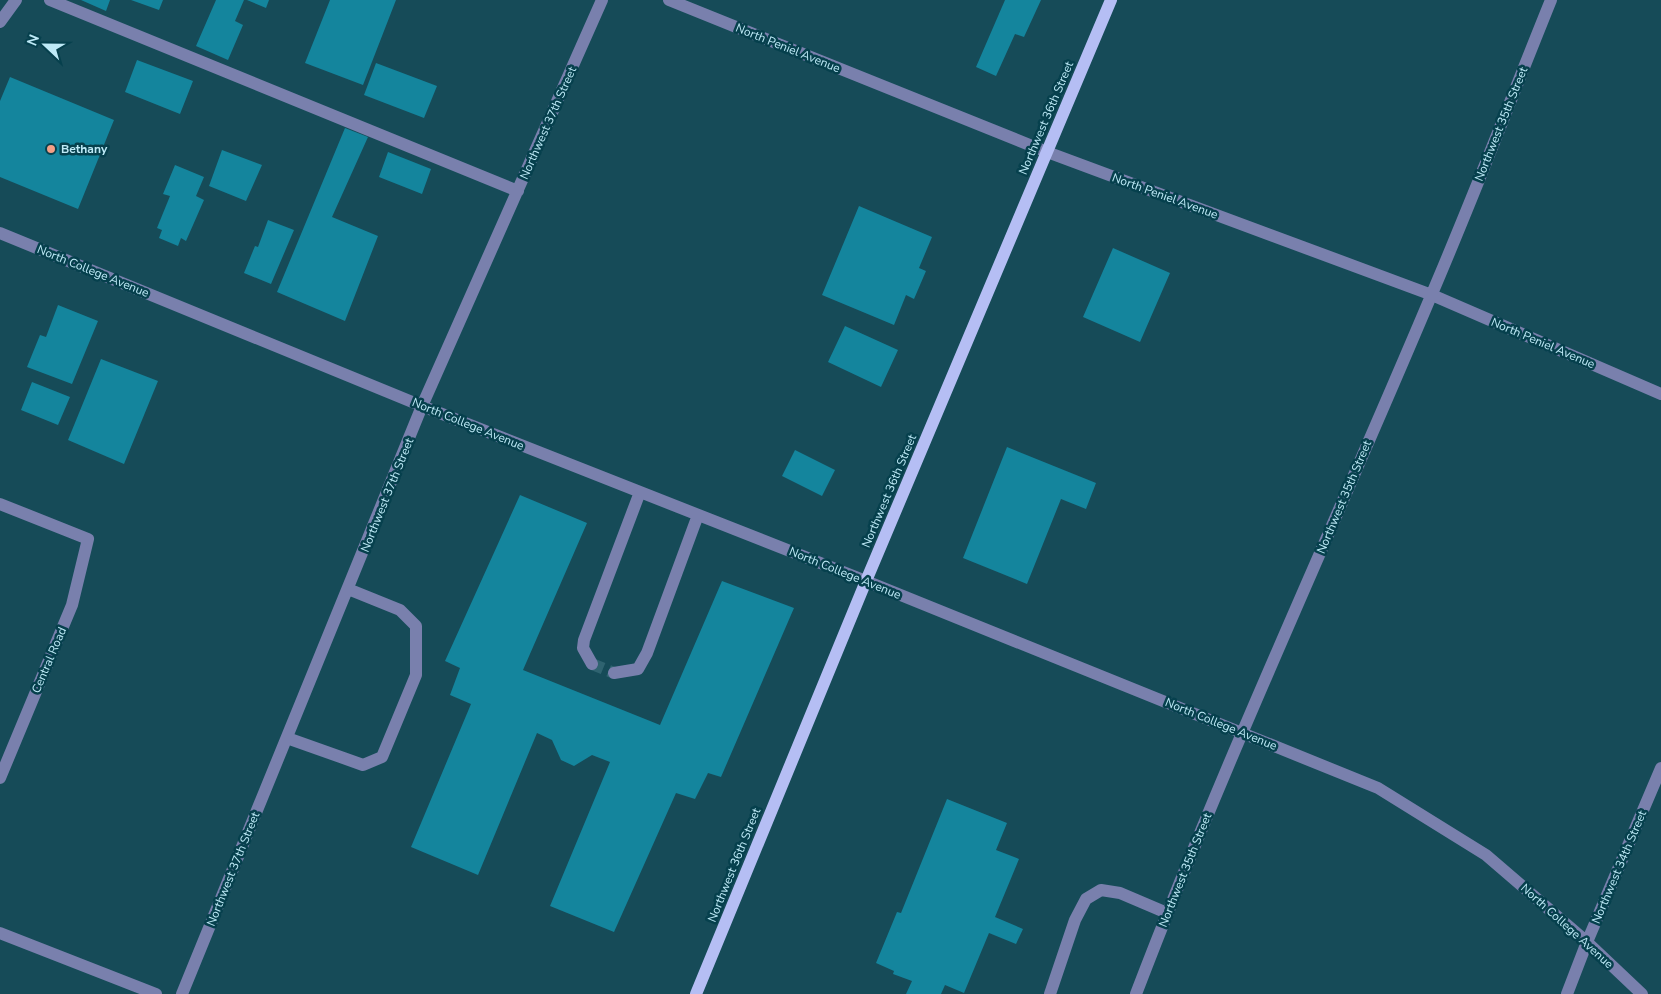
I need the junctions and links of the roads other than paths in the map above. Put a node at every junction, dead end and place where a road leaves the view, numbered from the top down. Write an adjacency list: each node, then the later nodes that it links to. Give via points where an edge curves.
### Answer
1 (16, 0): 7 (street)
2 (50, 0): 9 (street)
3 (602, 0): 9 (street, Northwest 37th Street)
4 (669, 0): 8 (street, North Peniel Avenue)
5 (1111, 0): 8 (main road, Northwest 36th Street)
6 (1551, 0): 11 (street, Northwest 35th Street)
7 (2, 17)
8 (1047, 152): 11 (street, North Peniel Avenue); 17 (main road, Northwest 36th Street)
9 (518, 191): 13 (street, Northwest 37th Street)
10 (0, 233): 13 (street, North College Avenue)
11 (1432, 295): 12 (street, North Peniel Avenue); 21 (street, Northwest 35th Street)
12 (1661, 394)
13 (422, 406): 14 (street, North College Avenue); 18 (street, Northwest 37th Street)
14 (640, 492): 16 (street, North College Avenue); 19 (street, via 584,640 583,648)
15 (0, 504): 24 (street, Central Road, via 88,538 72,605)
16 (698, 515): 17 (street, North College Avenue); 20 (street, via 647,653 638,669)
17 (866, 581): 21 (street, North College Avenue); 30 (main road, Northwest 36th Street)
18 (348, 589): 22 (street, Northwest 37th Street); 22 (street, via 400,610 416,626 416,676 382,757 363,765)
19 (592, 664)
20 (614, 673)
21 (1242, 732): 25 (street, Northwest 35th Street); 27 (street, North College Avenue, via 1378,788 1486,854)
22 (288, 738): 29 (street, Northwest 37th Street)
23 (1661, 768): 27 (street, Northwest 34th Street)
24 (0, 778)
25 (1167, 913): 31 (street, via 1120,893 1101,890 1086,900 1075,920); 32 (street, Northwest 35th Street)
26 (0, 934): 28 (street)
27 (1587, 942): 33 (street, Northwest 34th Street); 34 (street, North College Avenue)
28 (156, 994)
29 (182, 994)
30 (696, 994)
31 (1050, 994)
32 (1136, 994)
33 (1567, 994)
34 (1642, 994)

